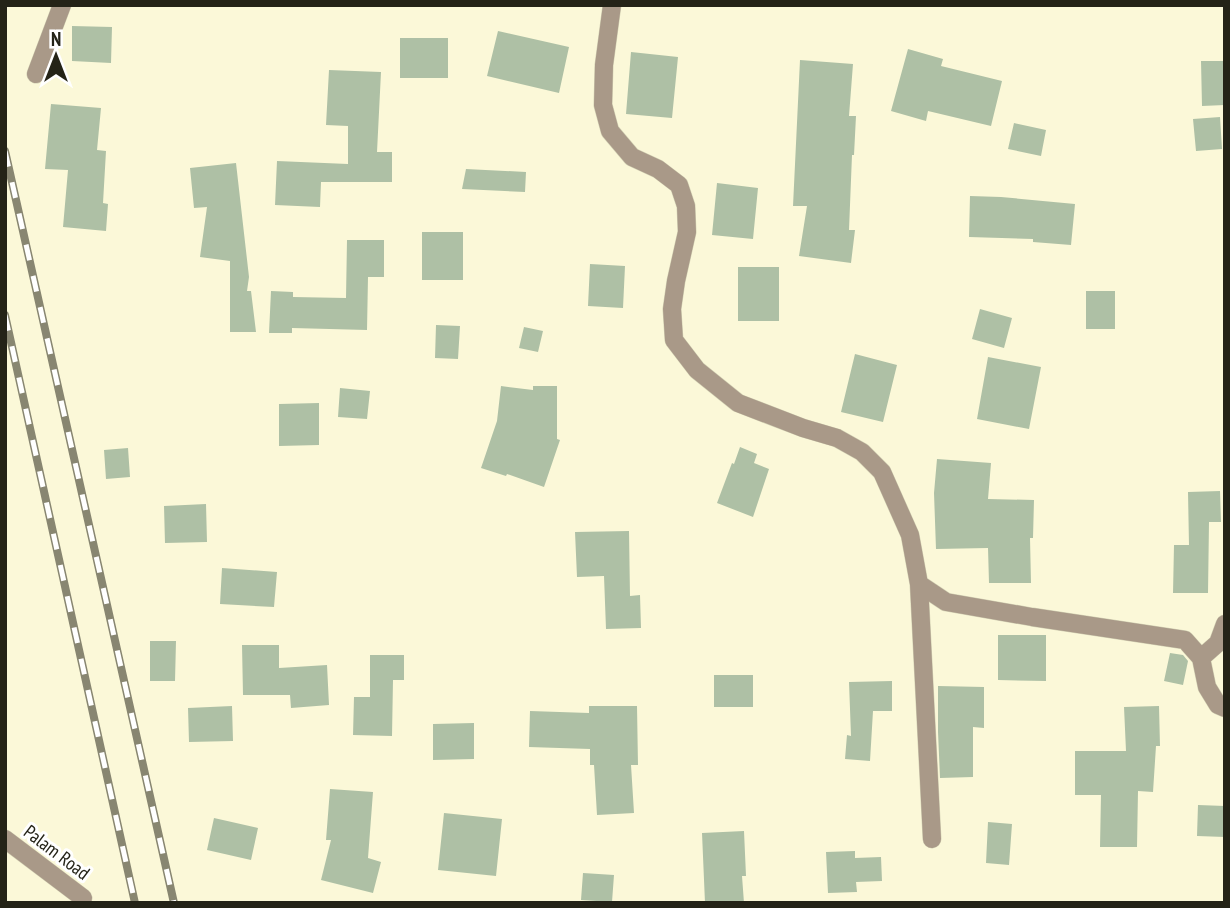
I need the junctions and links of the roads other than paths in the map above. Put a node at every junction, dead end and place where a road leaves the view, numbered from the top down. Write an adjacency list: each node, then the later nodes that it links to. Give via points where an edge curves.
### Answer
1 (62, 5): 3 (street)
2 (612, 5): 4 (street, via 603,105 610,131 632,156 679,185 686,206 687,232 672,309 674,340 697,370 738,403 837,438 862,452 881,471 910,534)
3 (36, 74)
4 (919, 584): 6 (street, via 946,602 1185,640); 9 (street)
5 (1225, 624): 6 (street, via 1218,643)
6 (1201, 658): 7 (street, via 1207,687)
7 (1225, 708)
8 (5, 839): 10 (street, Palam Road)
9 (932, 839)
10 (83, 898)

